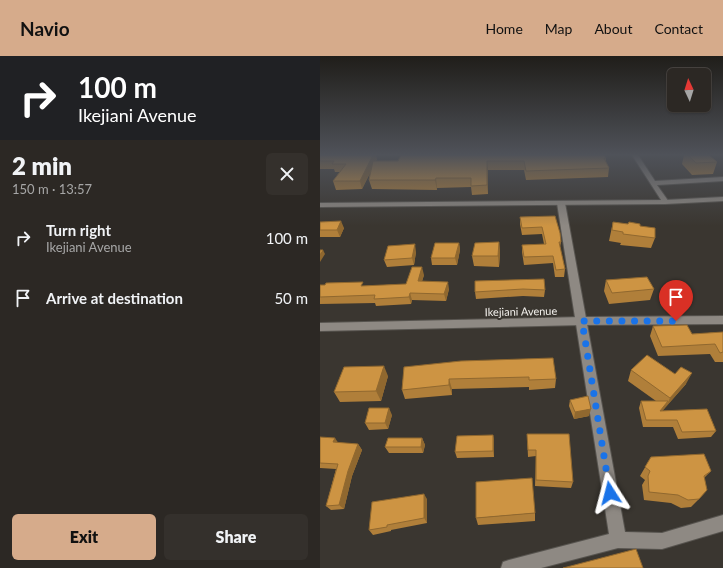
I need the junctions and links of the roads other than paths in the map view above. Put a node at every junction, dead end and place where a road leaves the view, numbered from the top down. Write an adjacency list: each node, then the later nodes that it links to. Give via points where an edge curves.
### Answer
1 (650, 179): 3 (street)
2 (723, 179): 3 (street)
3 (653, 183): 5 (street)
4 (723, 199): 5 (street)
5 (665, 202): 6 (street)
6 (561, 203): 7 (street); 9 (street)
7 (320, 205)
8 (723, 320): 9 (street, Ikejiani Avenue)
9 (582, 321): 10 (street, Ikejiani Avenue); 12 (street)
10 (320, 327)
11 (723, 523): 12 (street, via 662,541)
12 (618, 540): 13 (street)
13 (510, 568)

